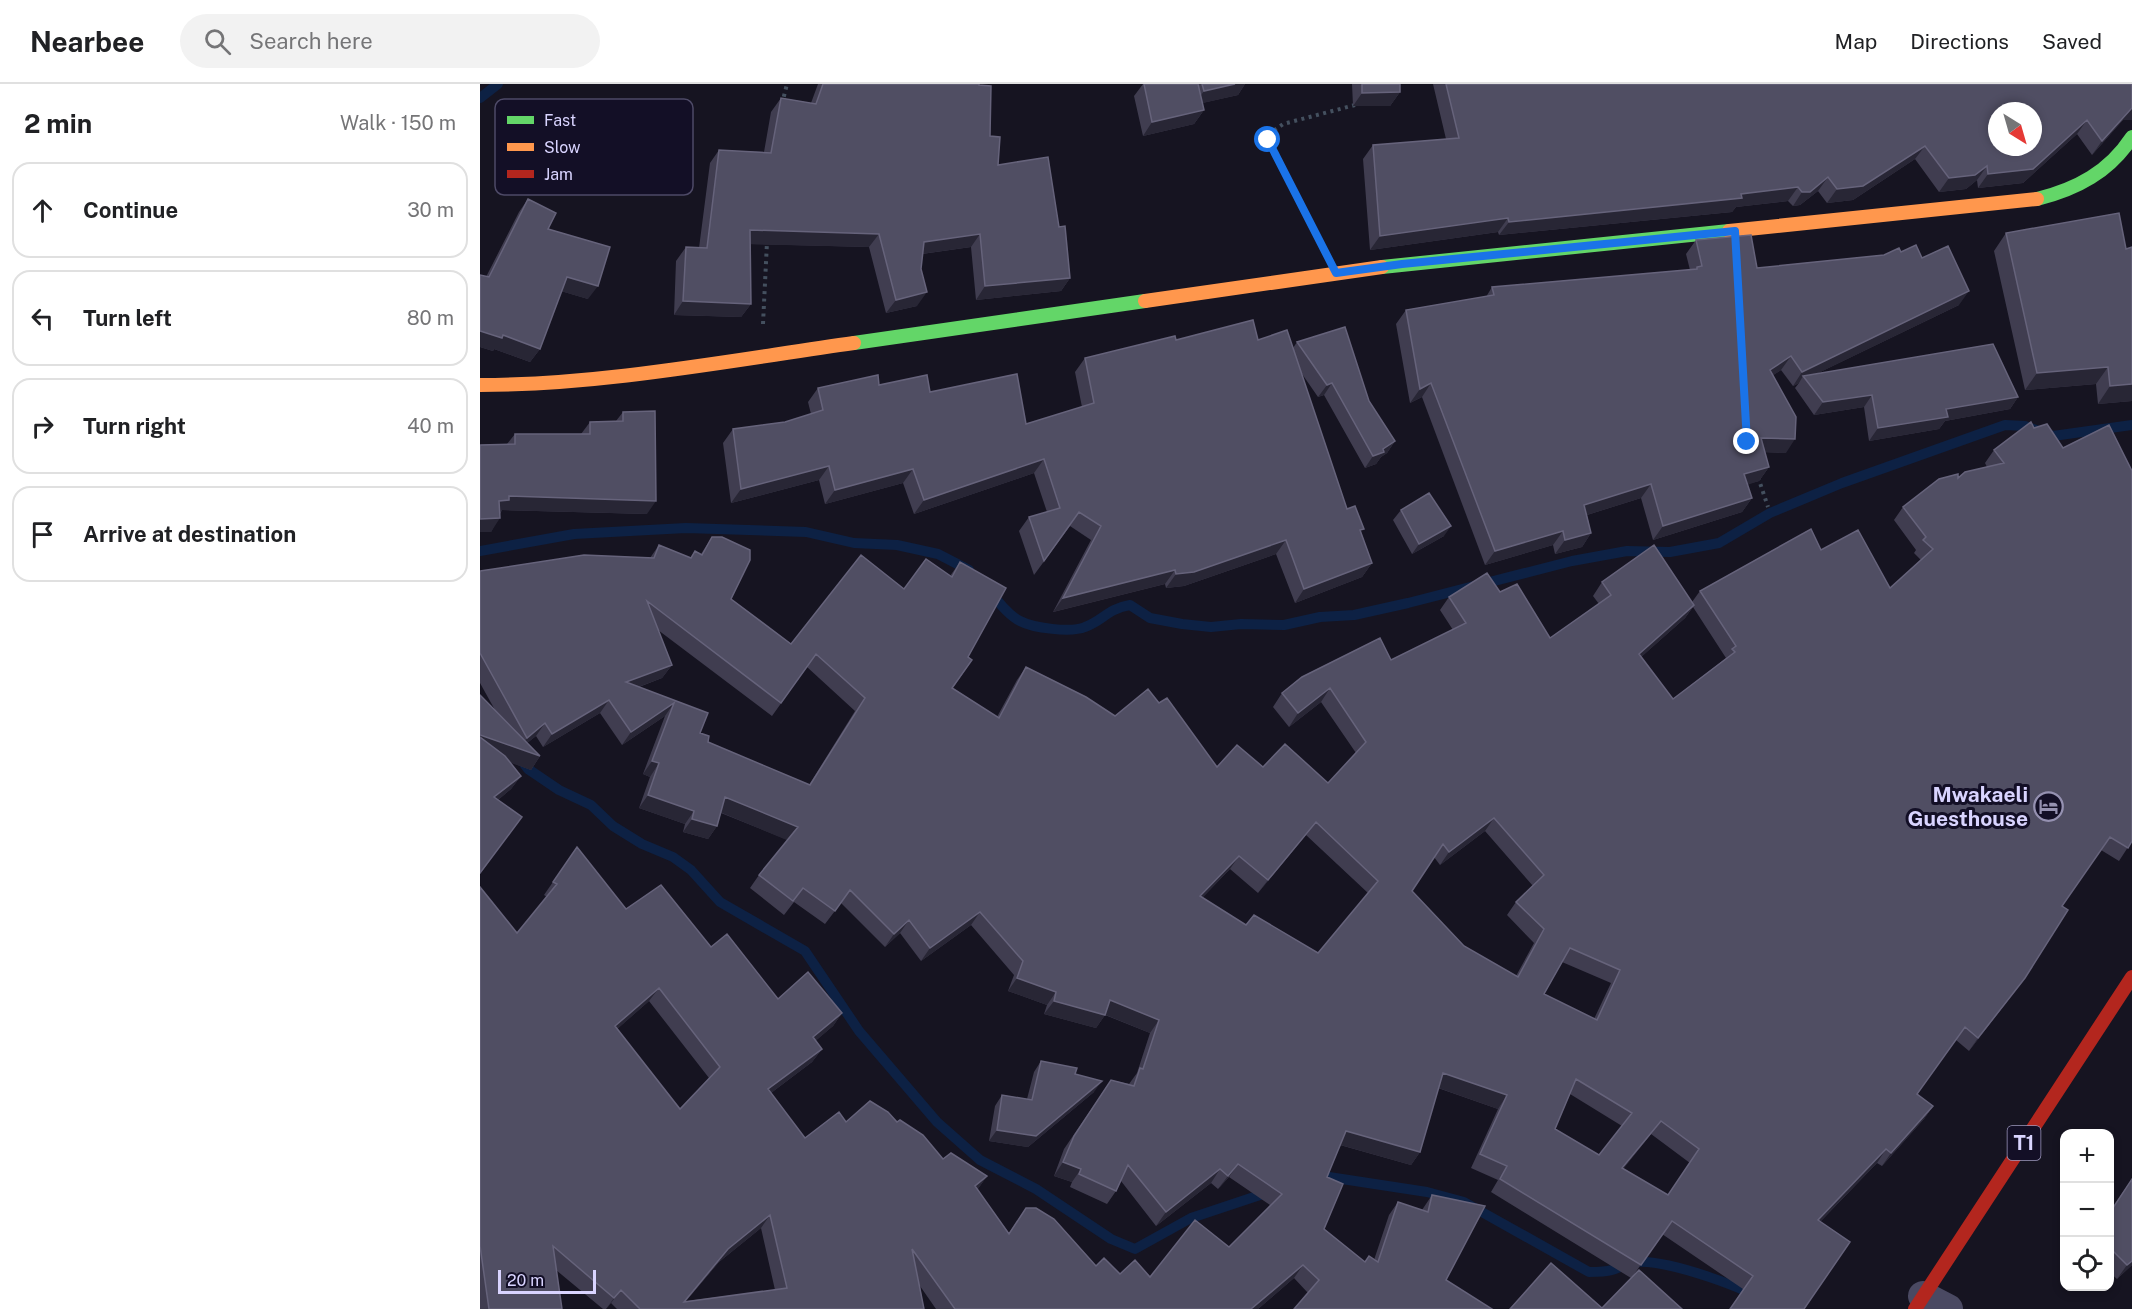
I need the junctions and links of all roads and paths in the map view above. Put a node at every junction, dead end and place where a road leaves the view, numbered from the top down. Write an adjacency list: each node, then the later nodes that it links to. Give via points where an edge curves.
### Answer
1 (787, 84): 3 (path)
2 (1358, 104): 6 (path, via 1283,124 1268,135)
3 (781, 107)
4 (2132, 137): 6 (main road, via 2115,160 2082,186 2023,202)
5 (767, 237): 7 (path)
6 (1336, 273): 7 (main road)
7 (762, 356): 8 (main road, via 520,385)
8 (480, 385)
9 (1757, 474): 10 (path)
10 (1768, 507)
11 (2132, 977): 12 (main road, T1)
12 (1929, 1305)

